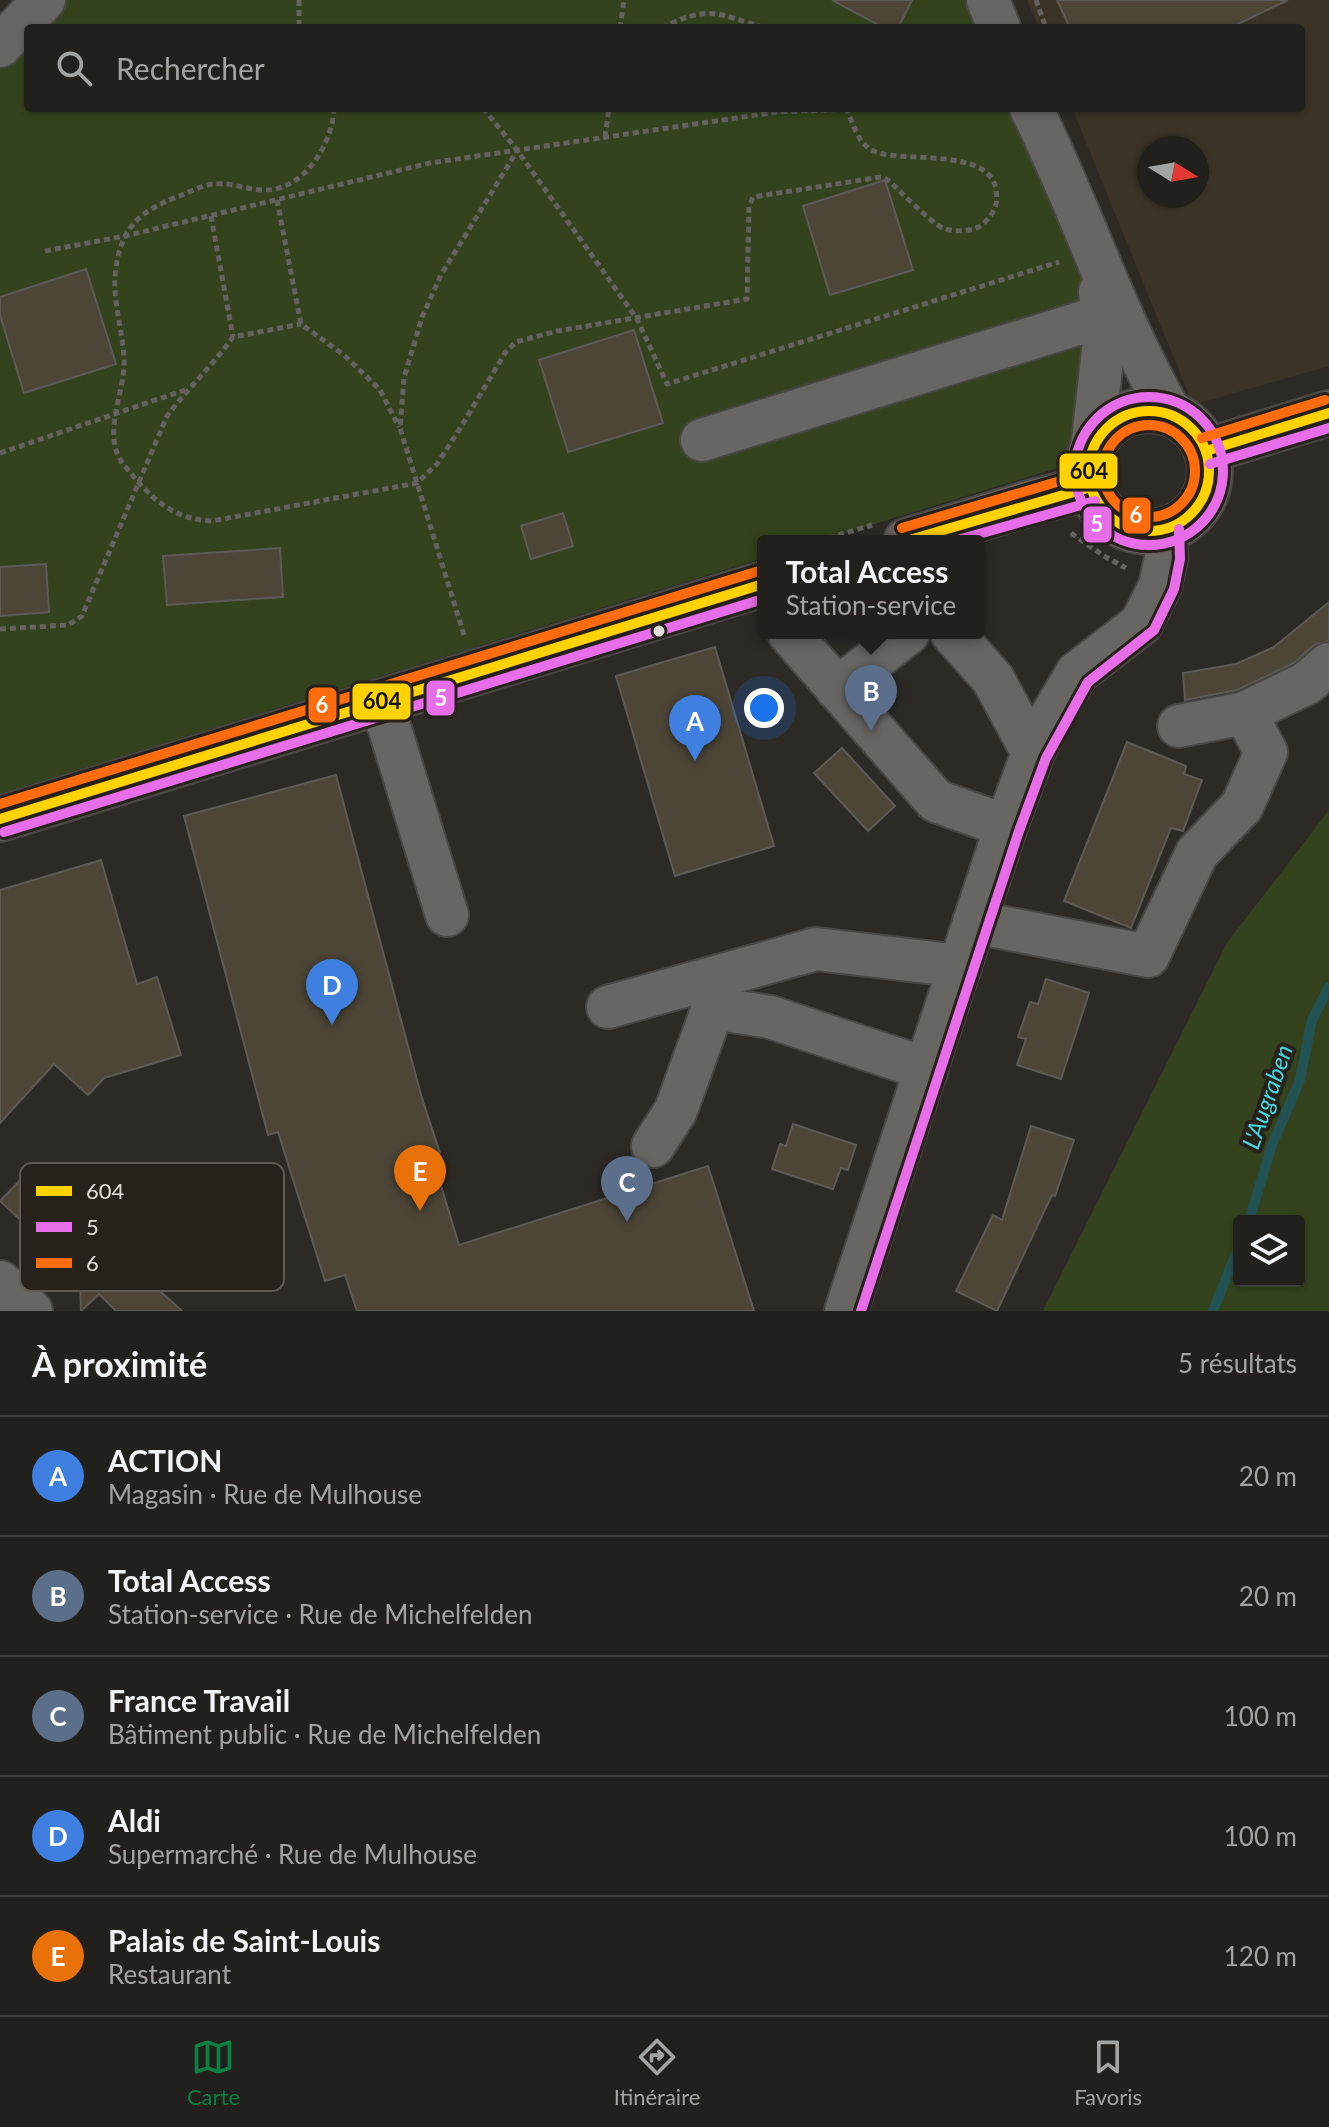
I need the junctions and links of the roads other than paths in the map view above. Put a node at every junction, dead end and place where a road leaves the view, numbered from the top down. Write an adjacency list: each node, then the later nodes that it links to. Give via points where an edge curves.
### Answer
1 (44, 0): 4 (street)
2 (988, 0): 3 (street)
3 (997, 24)
4 (0, 46)
5 (1033, 112): 6 (street)
6 (1095, 251): 7 (street); 9 (street)
7 (1103, 316): 10 (street); 12 (street)
8 (1329, 413): 11 (main road)
9 (1171, 414): 11 (main road, via 1188,423); 12 (main road, via 1153,410 1125,416 1102,432)
10 (702, 440)
11 (1206, 451): 13 (main road, via 1209,480 1203,500 1189,517)
12 (1092, 468): 13 (main road, via 1098,504 1112,520 1130,529); 14 (main road, via 1033,502)
13 (1165, 529): 24 (street, via 1160,586 1141,624 1077,673)
14 (891, 532)
15 (755, 594): 21 (main road)
16 (794, 639): 20 (street)
17 (900, 639): 20 (street)
18 (957, 639): 24 (street, via 993,679)
19 (1329, 664): 22 (street, via 1307,683)
20 (837, 689): 26 (street, via 936,801)
21 (381, 700): 25 (main road); 27 (street)
22 (1245, 713): 23 (street); 28 (street, via 1266,752 1242,806 1197,853 1148,956)
23 (1179, 726)
24 (1033, 753): 26 (street)
25 (0, 819)
26 (1006, 826): 28 (street)
27 (447, 915)
28 (974, 922): 29 (street)
29 (960, 966): 30 (street, via 816,949); 31 (street)
30 (608, 1007)
31 (927, 1069): 32 (street, via 770,1017 713,1008 676,1110); 35 (street)
32 (653, 1146)
33 (0, 1282): 34 (street)
34 (31, 1311)
35 (846, 1311)

